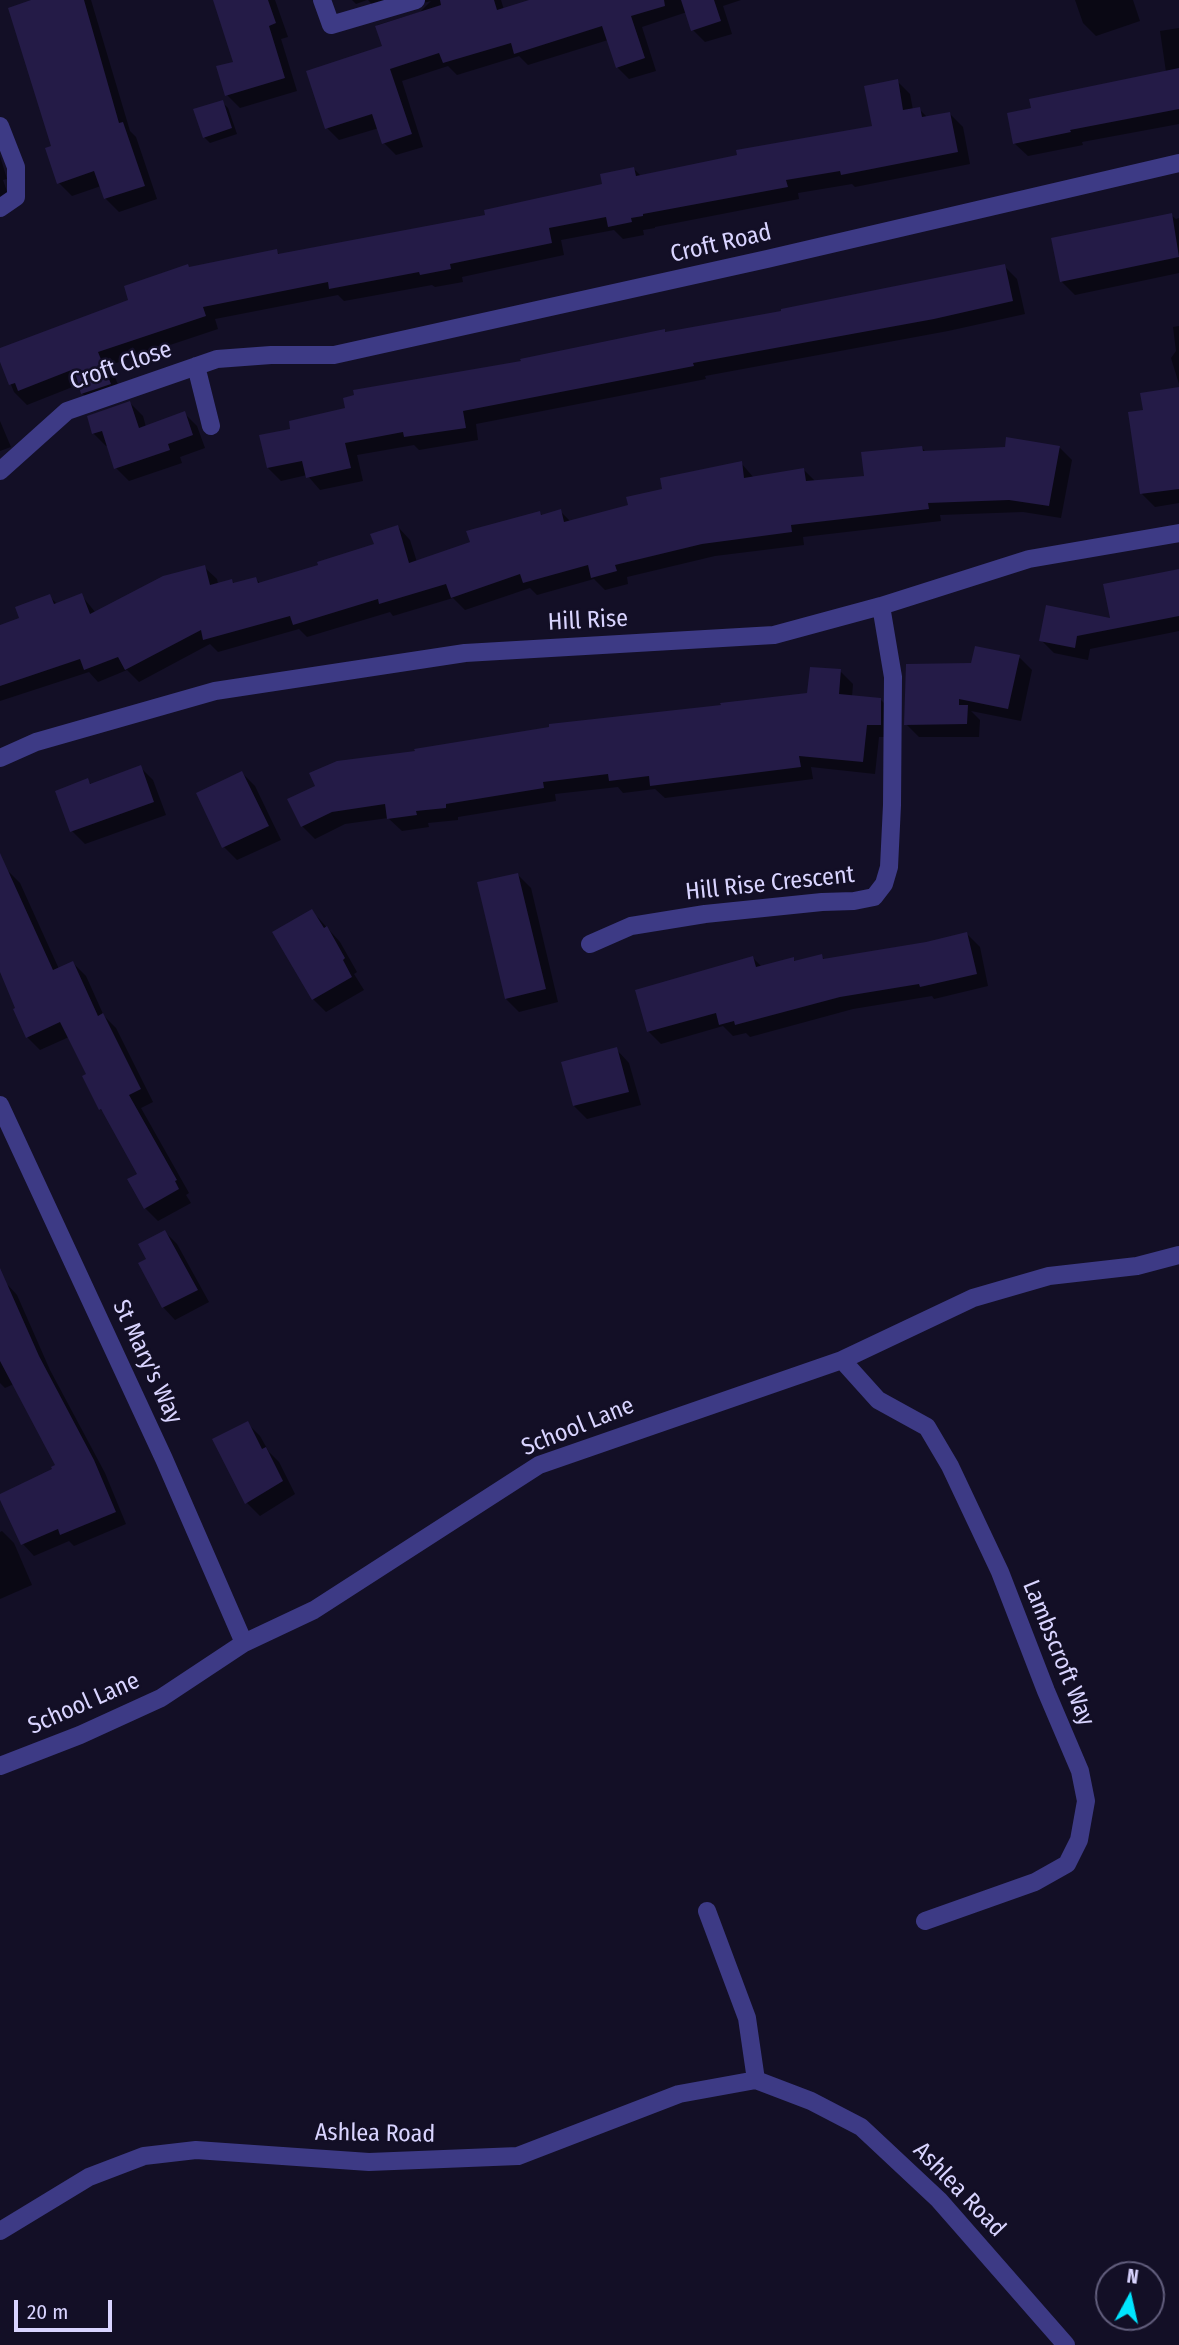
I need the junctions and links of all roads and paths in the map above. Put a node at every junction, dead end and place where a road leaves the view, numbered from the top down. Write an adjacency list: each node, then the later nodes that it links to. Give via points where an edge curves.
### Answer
1 (322, 0): 2 (street, via 331,25)
2 (416, 0)
3 (0, 125): 5 (street, via 16,167 16,198)
4 (1179, 163): 6 (street, Croft Road, via 334,355)
5 (0, 208)
6 (271, 355): 7 (street, Croft Close, via 217,359)
7 (196, 366): 8 (street, Croft Close); 9 (street, Croft Close, via 67,411)
8 (211, 426)
9 (0, 471)
10 (1179, 533): 11 (street, Hill Rise, via 1030,559)
11 (881, 606): 12 (street, Hill Rise, via 774,635 466,653 215,691 36,742); 13 (street, Hill Rise Crescent, via 893,677 892,804 889,867 874,897 631,926)
12 (0, 758)
13 (590, 944)
14 (0, 1105): 17 (street, St Mary's Way, via 164,1458)
15 (1179, 1255): 16 (street, School Lane, via 1138,1266 1049,1276 972,1298)
16 (842, 1360): 17 (street, School Lane, via 539,1465 314,1610); 20 (street, Lambscroft Way, via 878,1400 928,1427 950,1466 1000,1572 1080,1771 1086,1801 1079,1840 1067,1864 1035,1882)
17 (244, 1643): 18 (street, School Lane, via 161,1698)
18 (0, 1766)
19 (707, 1911): 21 (street, via 747,2018)
20 (925, 1921)
21 (756, 2080): 22 (street, Ashlea Road, via 680,2094 518,2156 369,2162 196,2150 144,2156 89,2177); 23 (street, Ashlea Road, via 861,2127 939,2200)
22 (0, 2231)
23 (1066, 2345)

